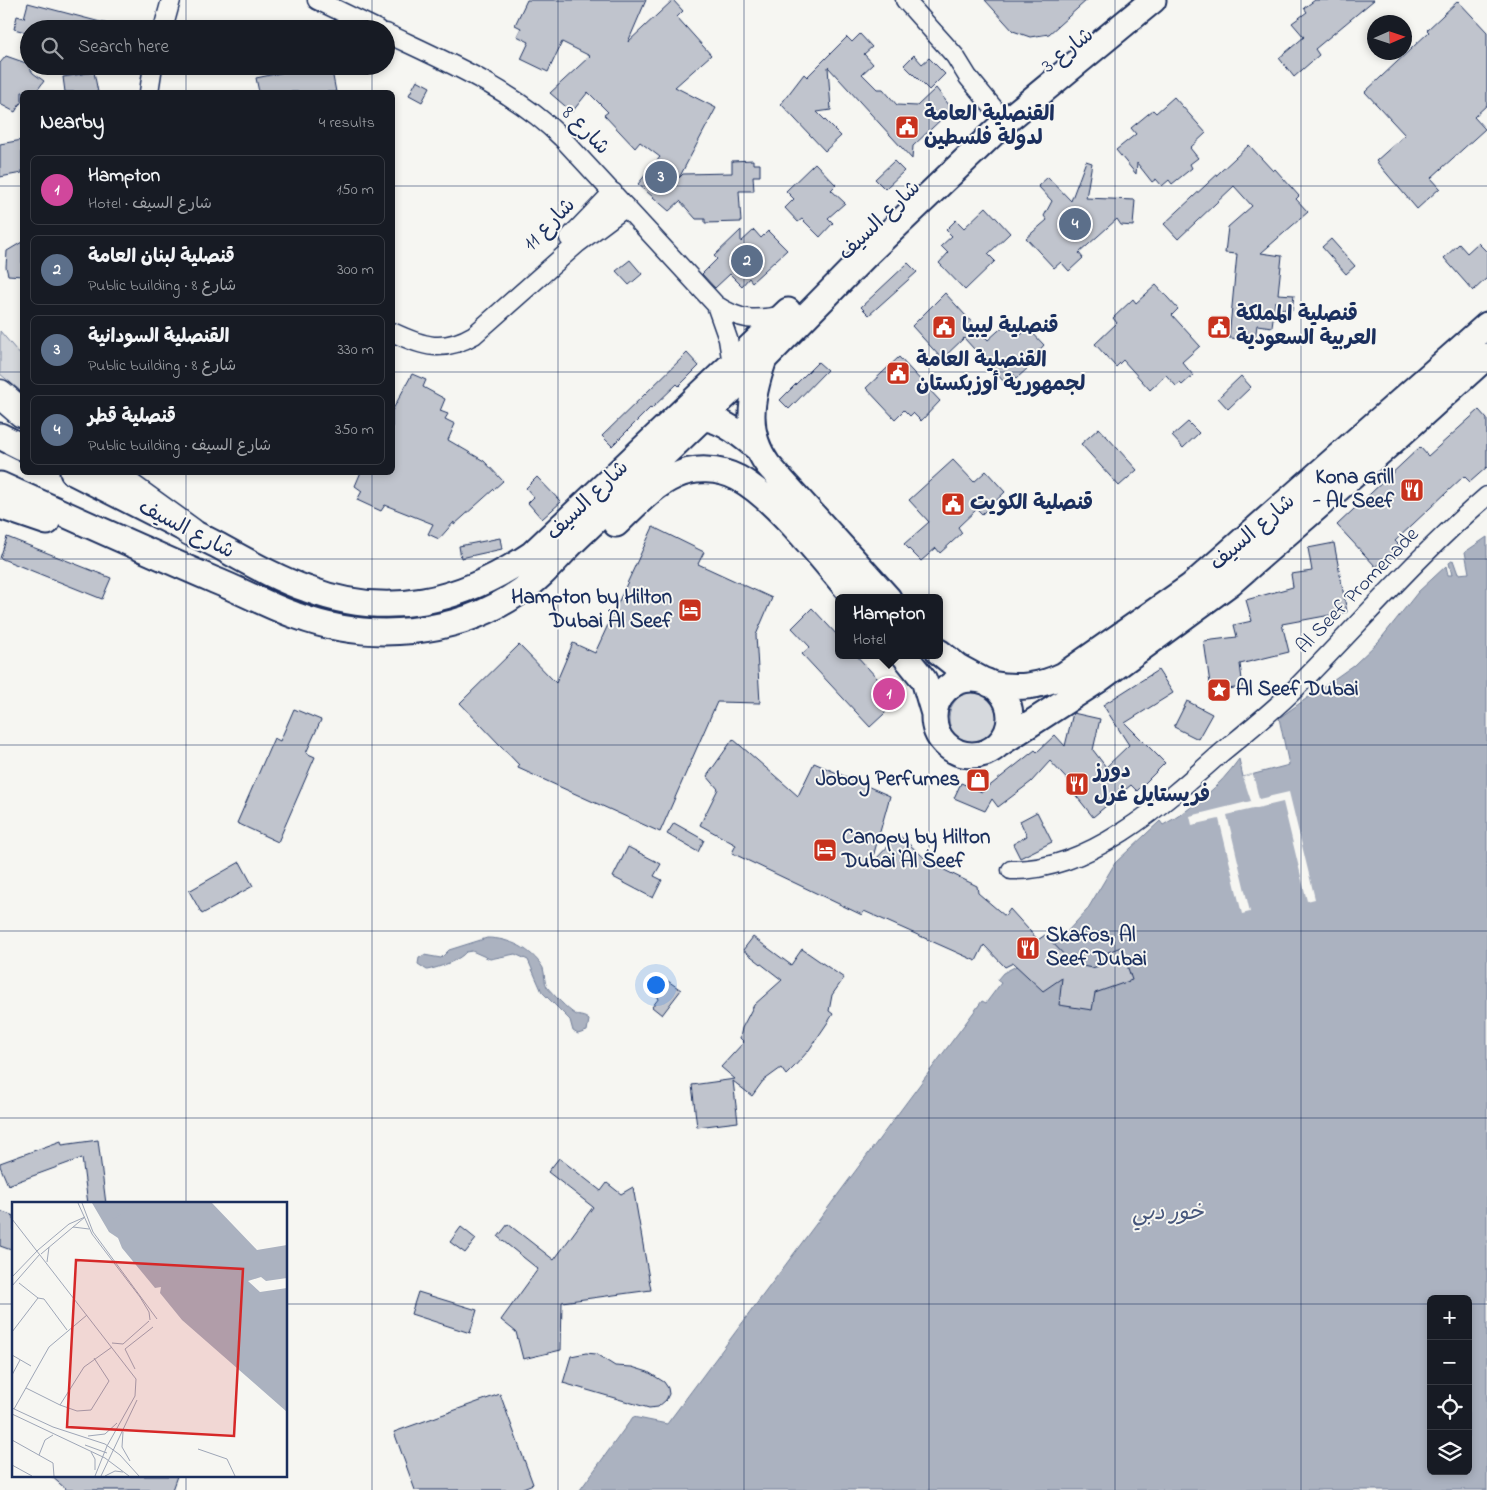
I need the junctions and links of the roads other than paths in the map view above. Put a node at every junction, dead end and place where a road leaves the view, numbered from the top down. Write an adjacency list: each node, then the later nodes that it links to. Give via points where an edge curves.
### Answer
1 (171, 0): 6 (street)
2 (317, 0): 7 (street)
3 (905, 0): 11 (street, via 954,56 972,68)
4 (1132, 0): 11 (main road, شارع 3)
5 (1153, 0): 11 (main road, شارع السيف)
6 (165, 20)
7 (358, 20)
8 (395, 37): 12 (street, شارع 8, via 454,65 534,112)
9 (152, 75): 10 (street)
10 (149, 90)
11 (1005, 112): 16 (main road, شارع السيف); 20 (main road, شارع السيف)
12 (613, 192): 13 (street, شارع 8); 14 (street, شارع 11, via 547,260)
13 (626, 207): 14 (street, شارع 11); 15 (street, شارع 8)
14 (523, 291): 18 (street, شارع 11, via 461,343 446,347 428,346)
15 (716, 305): 16 (street, شارع 8, via 746,319); 21 (street, شارع 8, via 728,339)
16 (783, 316): 21 (main road, شارع السيف)
17 (1487, 325): 41 (main road, شارع السيف, via 1252,534 1169,603 1051,682 1021,688)
18 (395, 333)
19 (1487, 356): 43 (main road, شارع السيف, via 1230,583 1105,674)
20 (764, 359): 24 (main road, شارع السيف); 28 (main road, via 751,410)
21 (732, 364): 25 (main road, شارع السيف)
22 (0, 394): 23 (main road)
23 (20, 411)
24 (703, 417): 25 (main road); 28 (main road, via 726,425); 36 (main road, شارع السيف, via 572,542)
25 (675, 418): 34 (main road, شارع السيف, via 532,554 485,583 436,599 385,605 355,603 327,596 264,570)
26 (0, 436): 27 (main road)
27 (20, 446)
28 (757, 448): 38 (main road, via 768,465)
29 (79, 475): 34 (main road, شارع السيف)
30 (112, 475): 34 (main road)
31 (0, 485): 35 (main road, شارع السيف)
32 (1487, 496): 44 (street, Al Seef Promenade, via 1431,546 1288,695 1176,794 1089,850 1042,868)
33 (0, 506): 35 (main road, via 58,526)
34 (191, 532)
35 (134, 546): 36 (main road, شارع السيف, via 297,617 351,630 389,632 444,626 496,606)
36 (544, 573): 37 (main road, شارع السيف, via 589,548 663,482 686,472 711,470 737,478 770,503)
37 (851, 594)
38 (884, 594)
39 (943, 655): 41 (main road, شارع السيف)
40 (907, 659): 42 (main road, شارع السيف, via 924,680)
41 (986, 682): 42 (main road, شارع السيف, via 963,680 954,683 940,696); 43 (main road, شارع السيف, via 1005,698 1010,712 1009,727)
42 (934, 714): 43 (main road, شارع السيف, via 939,736 953,751 972,756 992,750)
43 (999, 744)
44 (1011, 870)

